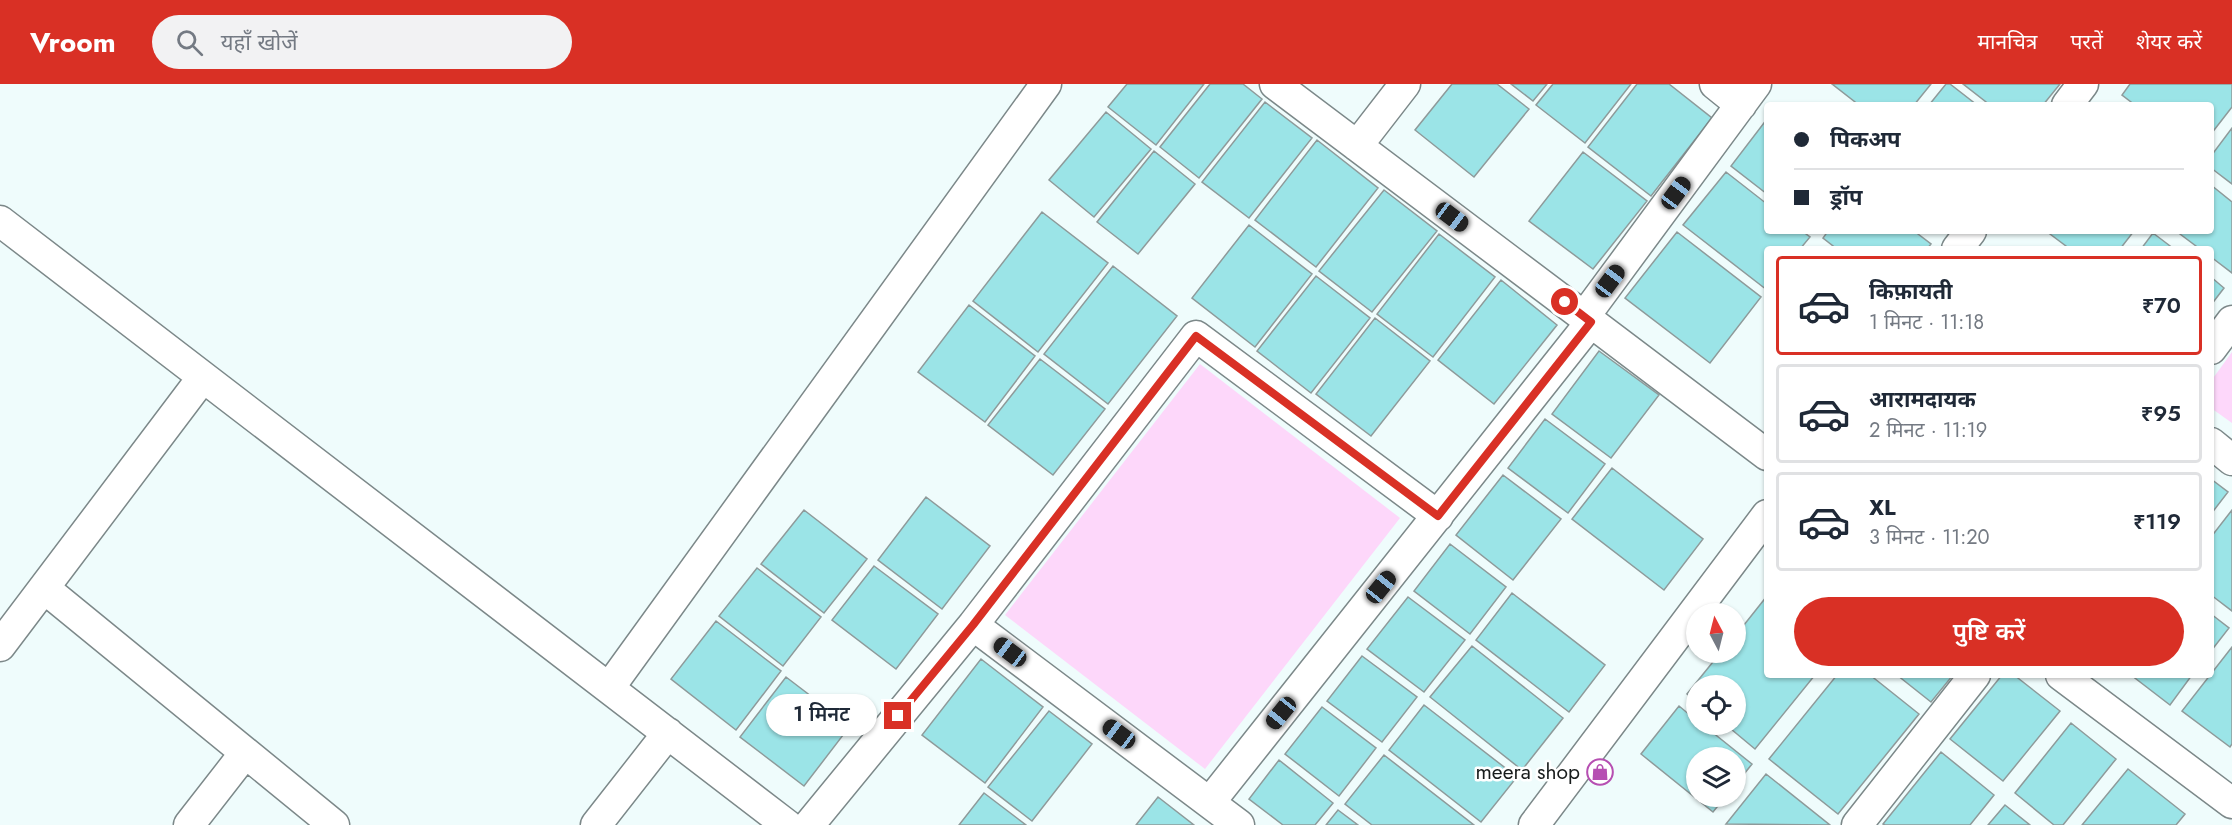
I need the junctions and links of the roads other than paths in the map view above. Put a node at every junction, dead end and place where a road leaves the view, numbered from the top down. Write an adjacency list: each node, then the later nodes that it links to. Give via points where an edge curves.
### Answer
1 (1046, 84): 26 (street)
2 (1275, 84): 8 (street)
3 (1405, 84): 8 (street)
4 (1715, 84): 6 (street)
5 (2083, 84): 7 (street)
6 (1749, 94): 12 (street)
7 (2069, 102)
8 (1357, 146): 12 (street)
9 (0, 221): 15 (street)
10 (1969, 234): 11 (street)
11 (1959, 246)
12 (1587, 319): 17 (street); 19 (street)
13 (2232, 321): 14 (street)
14 (2214, 345)
15 (203, 377): 21 (street); 26 (street)
16 (2214, 445): 18 (street)
17 (1764, 453)
18 (2232, 460)
19 (1438, 516): 22 (street, via 1196,336); 29 (street)
20 (1764, 519): 37 (street)
21 (44, 588): 23 (street); 28 (street)
22 (973, 625): 29 (street); 35 (street)
23 (3, 635)
24 (1973, 678): 38 (street)
25 (2065, 678): 30 (street)
26 (609, 688): 27 (street)
27 (668, 733): 33 (street); 34 (street)
28 (245, 753): 31 (street); 32 (street)
29 (1210, 802): 36 (street)
30 (2232, 803)
31 (189, 825)
32 (334, 825)
33 (596, 825)
34 (787, 825)
35 (809, 825)
36 (1239, 825)
37 (1534, 825)
38 (1857, 825)

